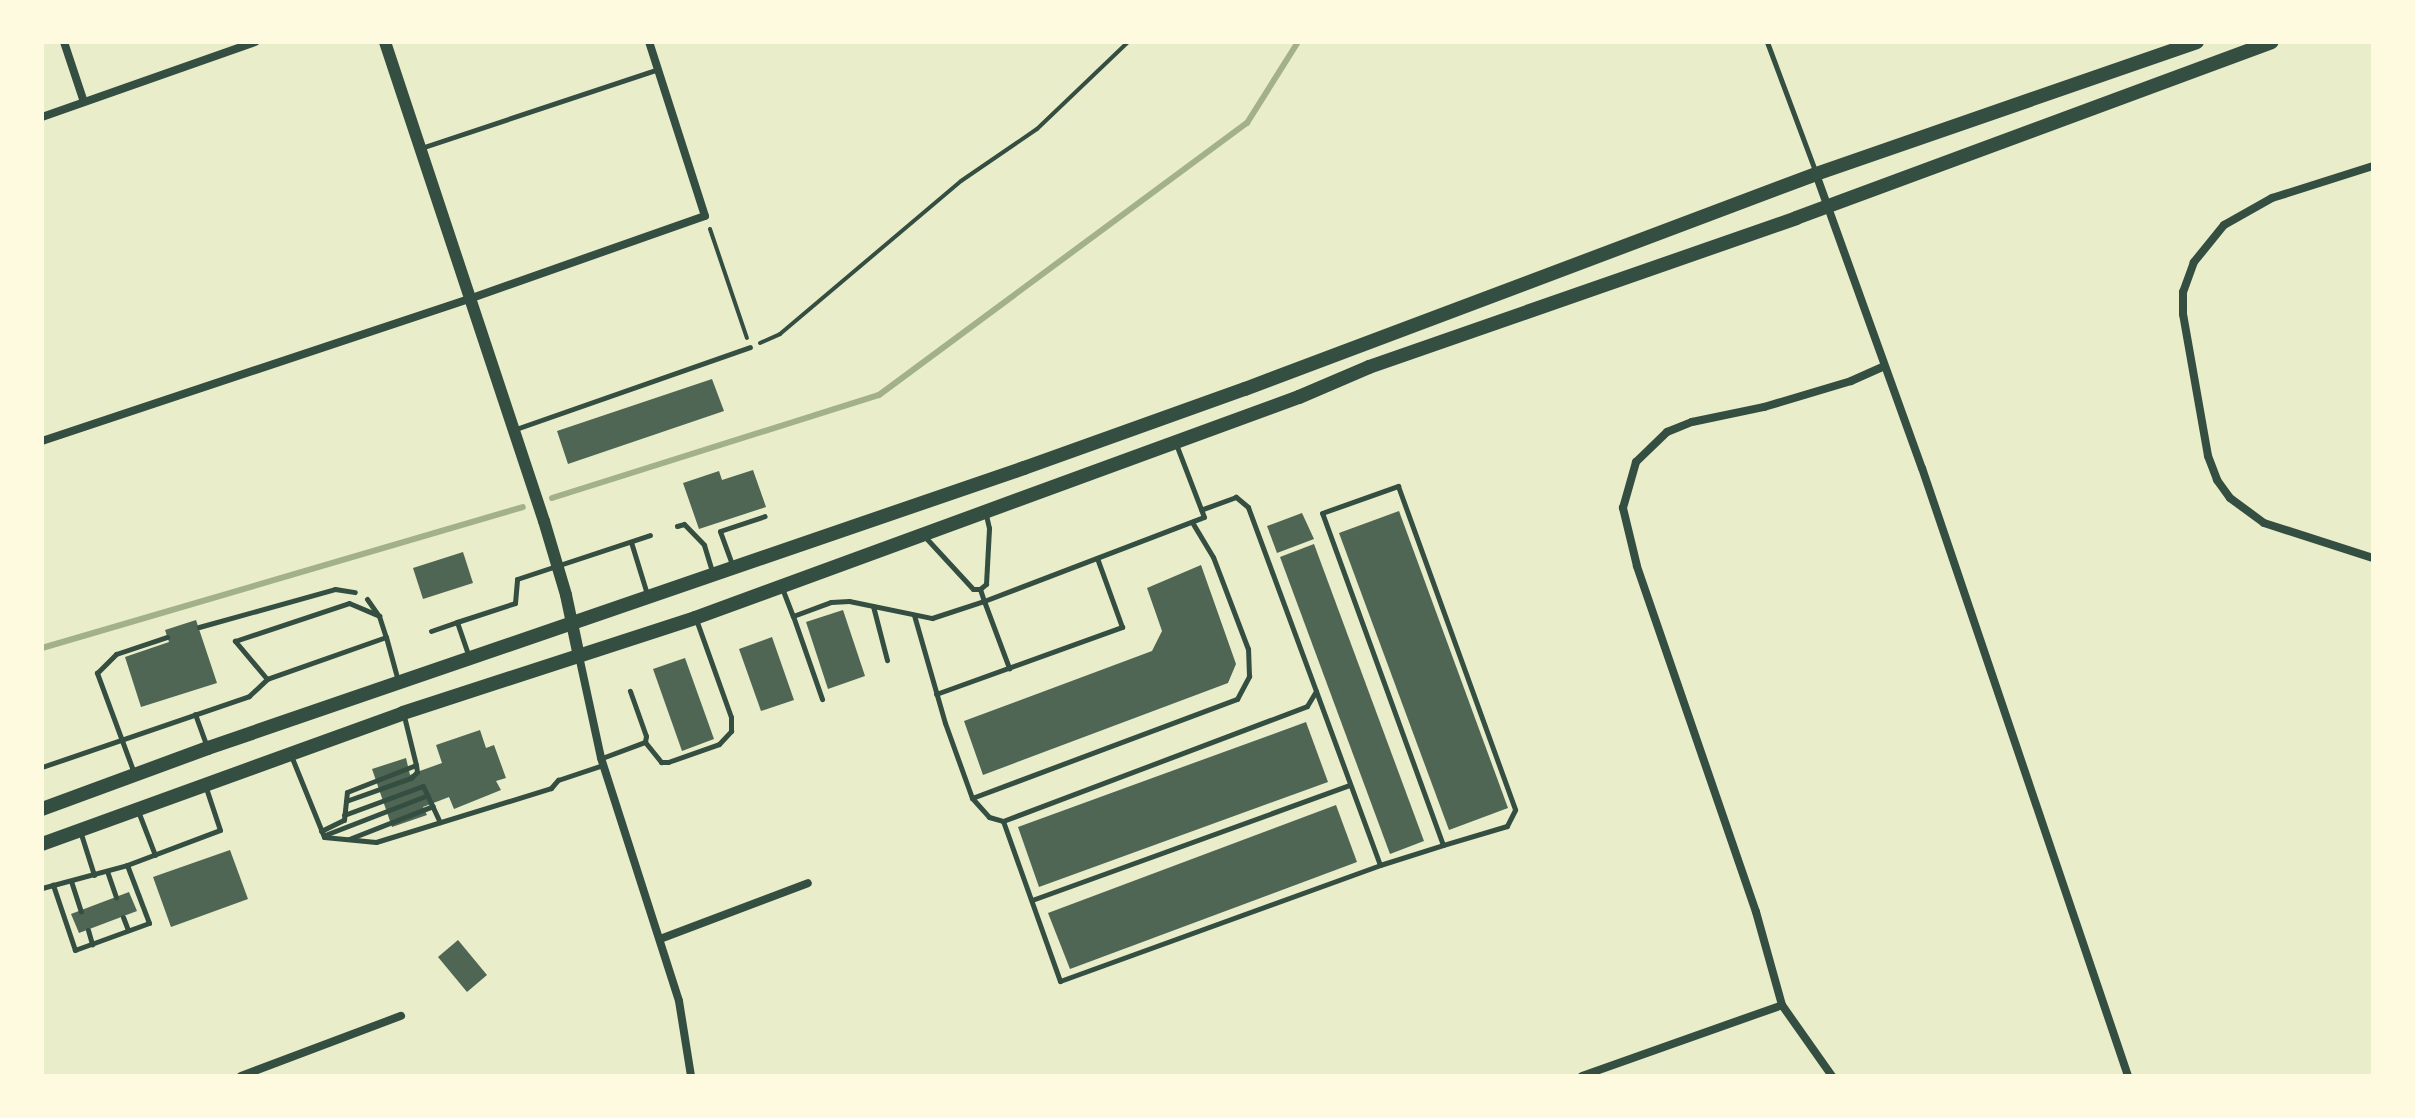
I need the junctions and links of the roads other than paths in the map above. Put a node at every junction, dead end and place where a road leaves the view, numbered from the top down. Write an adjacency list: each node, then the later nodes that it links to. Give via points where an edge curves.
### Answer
1 (64, 42): 9 (street)
2 (255, 42): 9 (street)
3 (385, 42): 11 (street)
4 (649, 42): 8 (street)
5 (1767, 42): 13 (lane)
6 (2197, 42): 13 (main road)
7 (2272, 42): 14 (main road)
8 (658, 69): 11 (lane); 15 (street, via 705,216)
9 (84, 102): 10 (street)
10 (42, 117)
11 (420, 148): 15 (street)
12 (2373, 166): 30 (street, via 2272,198 2224,225 2194,262 2183,292 2208,456 2217,480 2230,498 2264,523)
13 (1816, 174): 14 (street); 32 (main road, via 1245,389)
14 (1829, 205): 17 (street); 20 (main road, via 1369,367)
15 (469, 299): 18 (street); 19 (street)
16 (750, 347): 18 (lane)
17 (1883, 367): 102 (street, via 1779,403 1667,432 1636,462 1623,508 1637,566 1756,912); 108 (street)
18 (512, 430): 31 (street)
19 (42, 441)
20 (1175, 442): 21 (lane); 22 (main road)
21 (1201, 510): 24 (lane, via 1204,517); 58 (lane, via 1236,497 1248,507)
22 (985, 511): 26 (main road); 35 (lane, via 986,584)
23 (765, 516): 32 (lane, via 720,531)
24 (1192, 522): 29 (lane); 73 (lane, via 1213,557 1248,649 1249,676 1237,699)
25 (677, 526): 33 (lane, via 684,524 704,545)
26 (923, 534): 34 (main road); 35 (lane, via 973,589)
27 (650, 535): 28 (lane)
28 (631, 542): 31 (lane); 37 (lane)
29 (1097, 558): 39 (lane); 54 (lane, via 1122,627)
30 (2373, 558)
31 (557, 566): 45 (lane, via 517,579 515,603); 46 (street)
32 (733, 568): 33 (main road)
33 (714, 574): 37 (main road)
34 (782, 587): 43 (lane); 44 (main road)
35 (980, 589): 39 (lane)
36 (355, 592): 47 (lane, via 335,589)
37 (649, 598): 46 (main road)
38 (367, 599): 42 (lane)
39 (984, 601): 41 (lane, via 932,618); 54 (lane)
40 (873, 606): 41 (lane); 43 (lane, via 831,602); 53 (lane)
41 (914, 615): 59 (lane)
42 (379, 616): 50 (lane); 55 (lane, via 349,603 235,641)
43 (793, 616): 60 (lane)
44 (695, 618): 51 (main road); 64 (lane, via 731,717 731,731 719,744 668,762 661,762)
45 (457, 622): 48 (lane); 52 (lane)
46 (573, 624): 51 (street); 52 (main road)
47 (199, 627)
48 (431, 631)
49 (167, 637): 63 (lane, via 116,654 97,673)
50 (386, 637): 55 (lane); 56 (lane)
51 (579, 656): 61 (main road); 67 (street)
52 (469, 657): 56 (main road)
53 (887, 660)
54 (1009, 668): 59 (lane)
55 (267, 679): 62 (lane, via 249,696)
56 (398, 682): 65 (main road)
57 (630, 691): 64 (lane)
58 (1316, 691): 71 (lane); 78 (lane, via 1307,706)
59 (936, 694): 73 (lane)
60 (822, 699)
61 (403, 713): 66 (main road); 77 (lane, via 416,765 347,792)
62 (195, 714): 63 (lane); 65 (lane)
63 (122, 740): 68 (lane); 69 (lane)
64 (645, 742): 67 (lane)
65 (208, 748): 69 (main road)
66 (290, 753): 70 (main road); 81 (lane)
67 (602, 762): 79 (lane, via 551,788); 100 (street)
68 (42, 767)
69 (134, 774): 76 (main road)
70 (204, 784): 75 (main road); 85 (lane, via 220,830)
71 (1350, 785): 87 (lane); 95 (lane)
72 (428, 795): 74 (lane); 77 (lane, via 423,786); 81 (lane)
73 (972, 798): 78 (lane, via 989,817)
74 (433, 806): 79 (lane); 82 (lane)
75 (138, 808): 80 (main road); 85 (lane)
76 (42, 809)
77 (344, 815): 81 (lane)
78 (1003, 821): 95 (lane)
79 (440, 822): 82 (lane, via 376,842)
80 (80, 831): 83 (main road); 89 (lane)
81 (323, 835): 82 (lane)
82 (344, 840)
83 (42, 844)
84 (1443, 845): 84 (lane, via 1322,513 1398,486 1515,810 1507,826); 87 (lane)
85 (155, 855): 86 (lane)
86 (127, 865): 88 (lane); 99 (lane, via 149,923)
87 (1380, 865): 95 (lane, via 1060,981)
88 (107, 871): 89 (lane); 94 (lane)
89 (94, 875): 90 (lane)
90 (70, 881): 92 (lane); 96 (lane)
91 (808, 883): 100 (street)
92 (53, 885): 93 (lane); 101 (lane, via 75,950)
93 (42, 888)
94 (116, 897)
95 (1032, 900)
96 (81, 911)
97 (123, 917): 99 (lane)
98 (88, 930): 101 (lane)
99 (128, 930): 101 (lane)
100 (660, 939): 105 (street, via 679,1001)
101 (92, 944)
102 (1782, 1005): 106 (street); 107 (street)
103 (401, 1016): 104 (street)
104 (241, 1076)
105 (691, 1076)
106 (1582, 1076)
107 (1832, 1076)
108 (2128, 1076)

